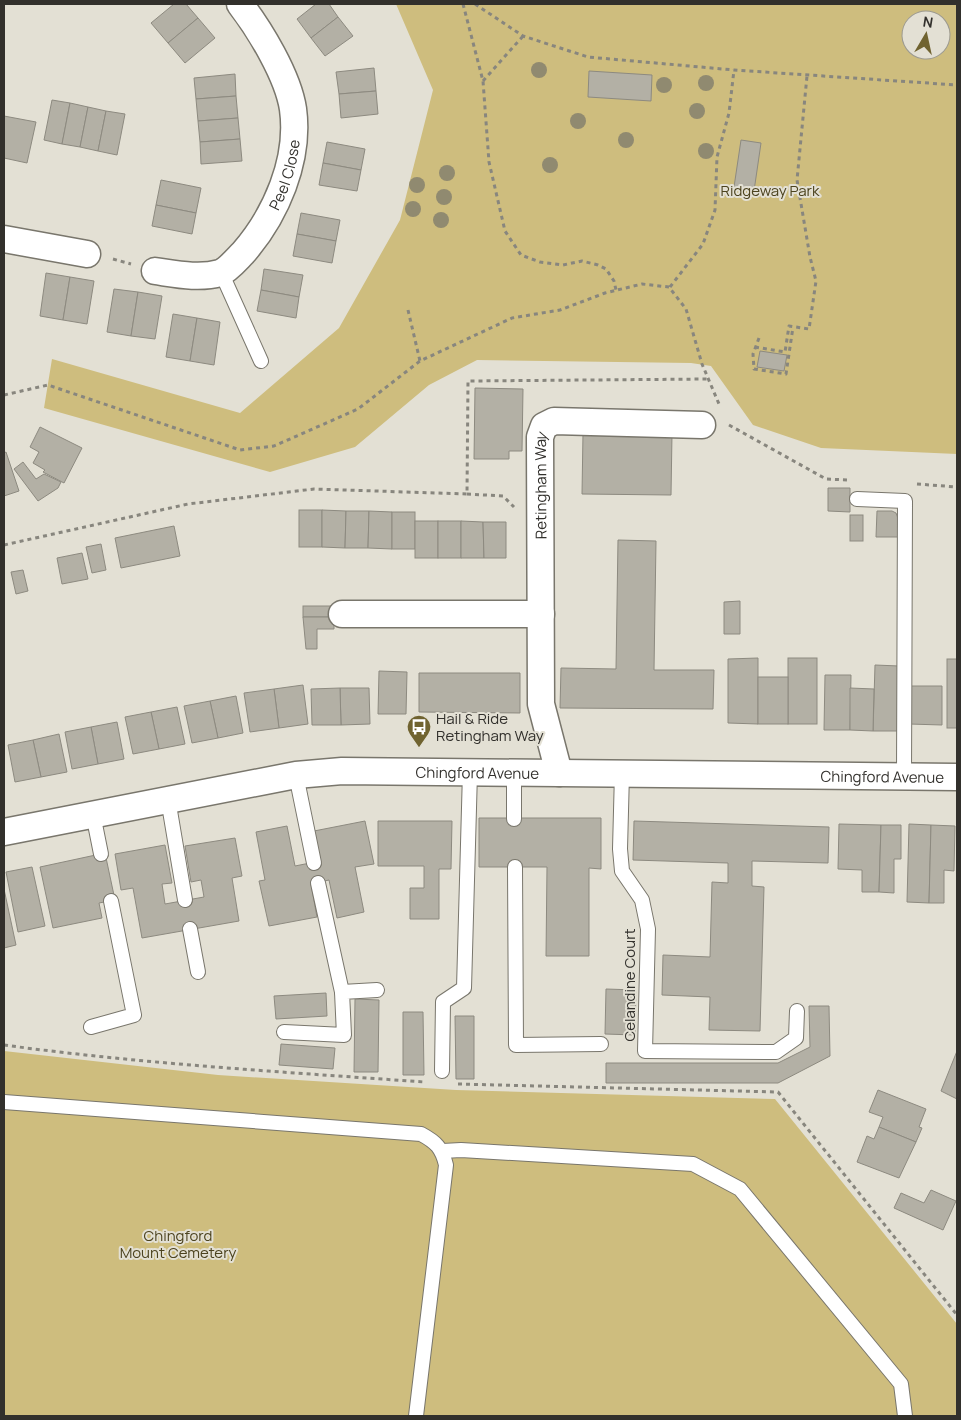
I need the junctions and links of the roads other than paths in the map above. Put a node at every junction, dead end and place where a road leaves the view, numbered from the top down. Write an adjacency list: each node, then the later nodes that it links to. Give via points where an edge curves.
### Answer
1 (240, 4): 5 (street, Peel Close, via 283,75 293,109 293,145 286,180 272,211 255,239)
2 (4, 239): 3 (street)
3 (87, 254)
4 (156, 271): 5 (street, via 188,276)
5 (221, 272): 6 (lane)
6 (261, 361)
7 (717, 419): 10 (street, Retingham Way, via 554,422 544,426 540,437)
8 (857, 499): 16 (lane, via 905,501)
9 (342, 614): 10 (street)
10 (541, 614): 13 (street, Retingham Way, via 542,704)
11 (470, 772): 12 (street, Chingford Avenue); 15 (street, Chingford Avenue, via 342,771); 36 (lane, via 464,988 443,1002)
12 (514, 773): 13 (street, Chingford Avenue); 20 (lane)
13 (559, 773): 14 (street, Chingford Avenue)
14 (622, 774): 16 (street, Chingford Avenue); 32 (lane, Celandine Court, via 622,871 642,900 648,929 645,1052 776,1052 796,1038)
15 (296, 775): 18 (street, Chingford Avenue); 23 (lane)
16 (904, 776): 17 (street, Chingford Avenue)
17 (957, 777)
18 (168, 799): 19 (street, Chingford Avenue); 26 (lane)
19 (93, 814): 21 (street, Chingford Avenue); 22 (lane)
20 (514, 818)
21 (4, 832)
22 (101, 854)
23 (314, 863)
24 (515, 867): 35 (lane, via 516,1045)
25 (318, 883): 31 (lane)
26 (185, 900)
27 (111, 901): 33 (lane, via 134,1015)
28 (190, 929): 29 (lane)
29 (198, 972)
30 (377, 990): 31 (lane)
31 (342, 992): 34 (lane, via 344,1035)
32 (797, 1011)
33 (91, 1027)
34 (284, 1032)
35 (601, 1044)
36 (446, 1077)
37 (4, 1102): 38 (lane, via 421,1134)
38 (443, 1151): 39 (lane, via 446,1165); 40 (lane, via 693,1164 740,1189 902,1384)
39 (416, 1416)
40 (905, 1416)

